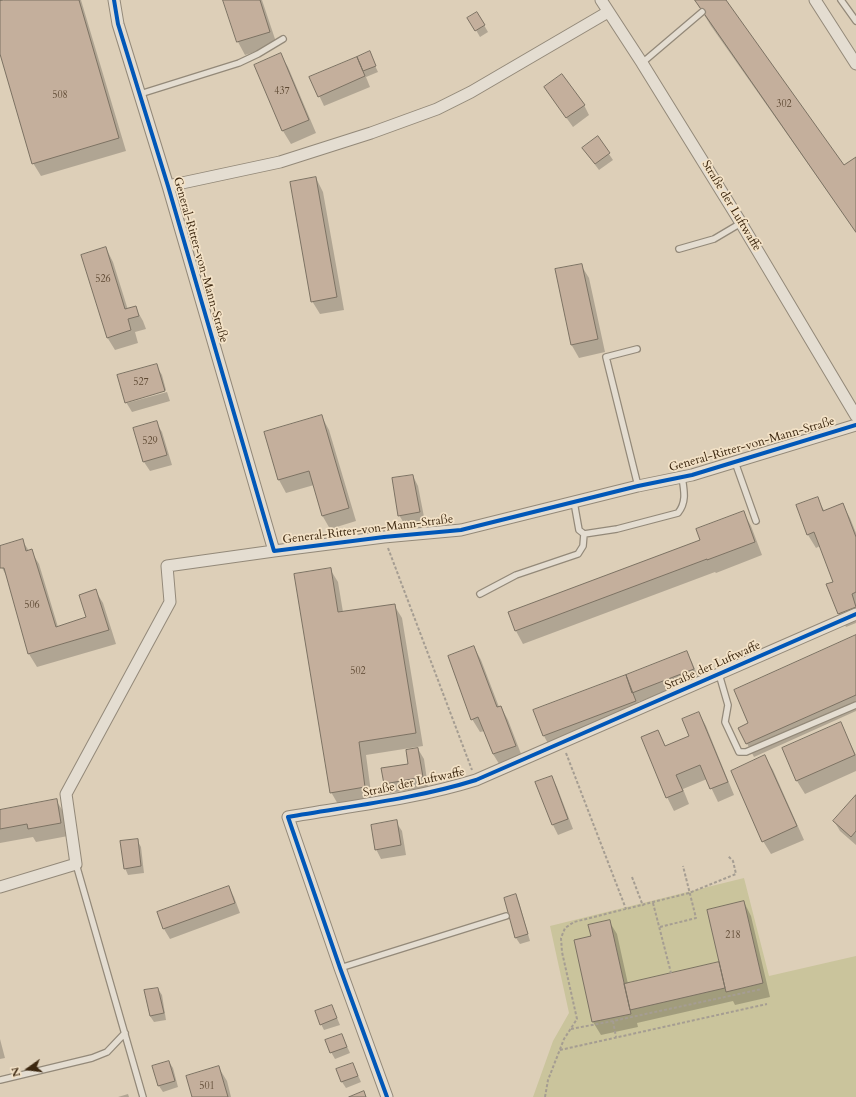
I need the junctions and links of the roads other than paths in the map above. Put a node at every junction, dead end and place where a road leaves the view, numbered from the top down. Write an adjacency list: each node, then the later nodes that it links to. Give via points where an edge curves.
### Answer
1 (114, 0): 11 (street, General-Ritter-von-Mann-Straße, via 118,24)
2 (601, 0): 5 (street, Straße der Luftwaffe)
3 (815, 0): 10 (street)
4 (841, 0): 7 (lane)
5 (608, 12): 9 (street, Straße der Luftwaffe); 12 (street, via 437,109 280,162)
6 (702, 12): 9 (lane)
7 (856, 22)
8 (283, 39): 11 (lane, via 239,63)
9 (642, 63): 13 (street, Straße der Luftwaffe)
10 (856, 64)
11 (140, 94): 12 (street, General-Ritter-von-Mann-Straße)
12 (168, 186): 24 (street, General-Ritter-von-Mann-Straße)
13 (742, 223): 14 (lane, via 714,239); 16 (street, Straße der Luftwaffe)
14 (679, 249)
15 (637, 349): 20 (lane, via 606,357)
16 (856, 416)
17 (856, 425): 18 (street, General-Ritter-von-Mann-Straße)
18 (735, 462): 19 (street, General-Ritter-von-Mann-Straße); 22 (lane)
19 (682, 477): 20 (street, General-Ritter-von-Mann-Straße); 23 (lane, via 683,507 678,513 617,529)
20 (638, 486): 21 (street, General-Ritter-von-Mann-Straße)
21 (574, 502): 23 (lane, via 579,530); 24 (street, General-Ritter-von-Mann-Straße, via 461,530)
22 (756, 521)
23 (584, 534): 25 (lane, via 583,546 578,554 516,575)
24 (274, 551): 29 (street, via 168,566 170,602 66,794)
25 (480, 594)
26 (856, 614): 27 (street, Straße der Luftwaffe)
27 (719, 674): 28 (lane, via 728,705 725,722 740,752 746,752); 32 (street, Straße der Luftwaffe, via 476,780 452,788 288,817)
28 (856, 705)
29 (76, 864): 30 (street); 33 (lane)
30 (0, 887)
31 (506, 916): 32 (lane)
32 (340, 968): 36 (street, Straße der Luftwaffe)
33 (124, 1033): 34 (lane, via 107,1052 92,1058); 35 (lane)
34 (0, 1080)
35 (143, 1097)
36 (387, 1097)

